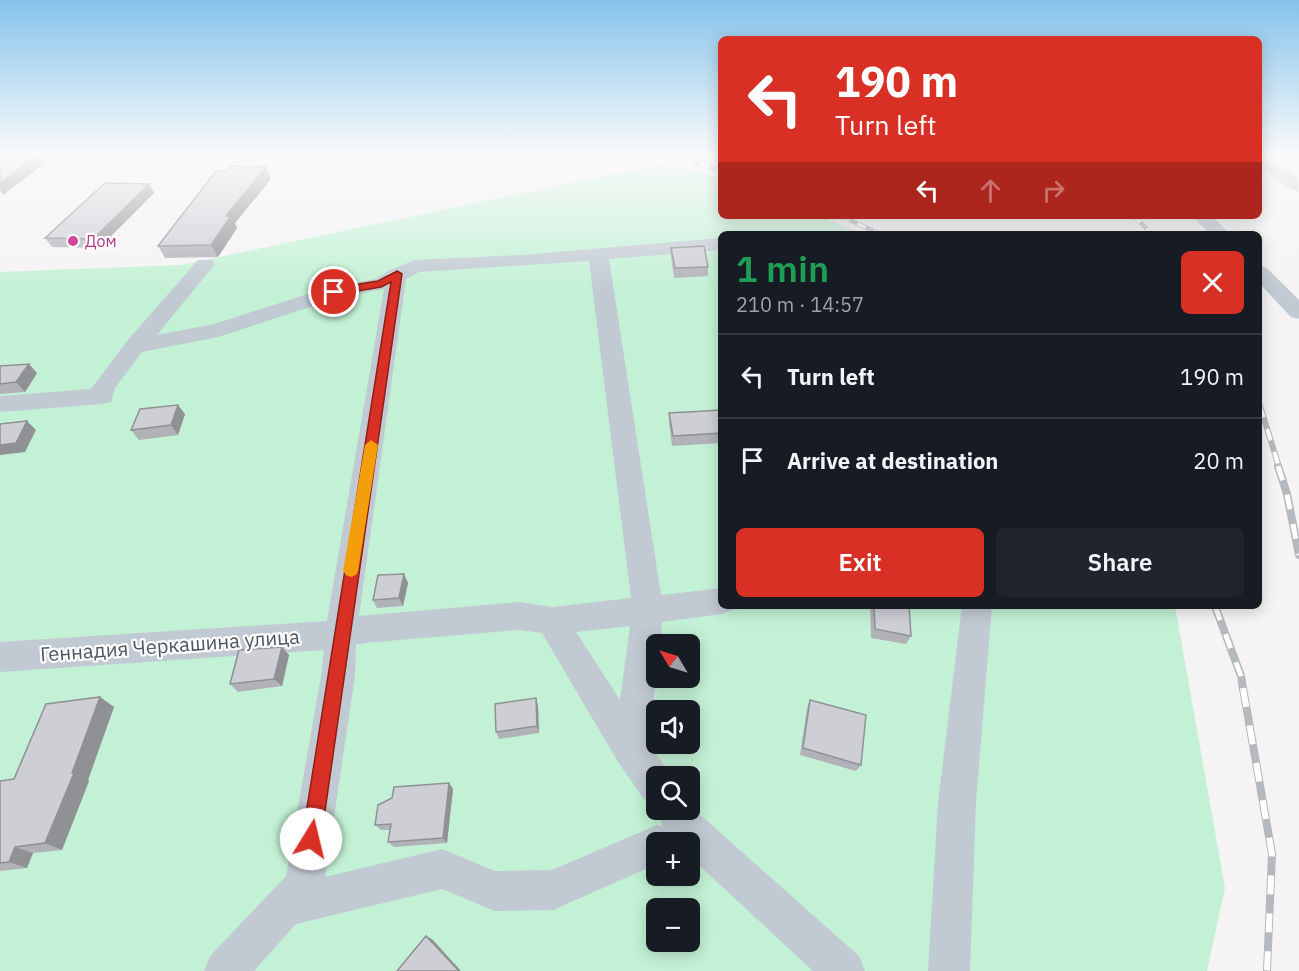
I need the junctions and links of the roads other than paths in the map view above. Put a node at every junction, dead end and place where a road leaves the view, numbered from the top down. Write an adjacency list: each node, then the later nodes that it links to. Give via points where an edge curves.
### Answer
1 (1204, 219): 2 (street)
2 (1218, 231)
3 (718, 244): 4 (street)
4 (598, 254): 6 (street, via 415,266); 12 (street)
5 (205, 264): 9 (street)
6 (397, 274): 9 (street, via 381,284 334,292 218,330); 15 (street)
7 (1262, 274): 8 (street)
8 (1299, 312)
9 (135, 346): 10 (street, via 103,387 102,396)
10 (0, 404)
11 (718, 601): 12 (street, Геннадия Черкашина улица)
12 (648, 608): 14 (street, Геннадия Черкашина улица); 17 (street)
13 (977, 609): 23 (street, via 957,802)
14 (552, 621): 15 (street, Геннадия Черкашина улица, via 520,616); 17 (street)
15 (341, 634): 16 (street, Геннадия Черкашина улица); 20 (street, via 338,676 304,886)
16 (0, 657)
17 (631, 749): 18 (street)
18 (646, 770)
19 (668, 831): 20 (street, via 553,890 495,891 442,869); 22 (street)
20 (284, 907): 21 (street)
21 (225, 971)
22 (844, 971)
23 (949, 971)

